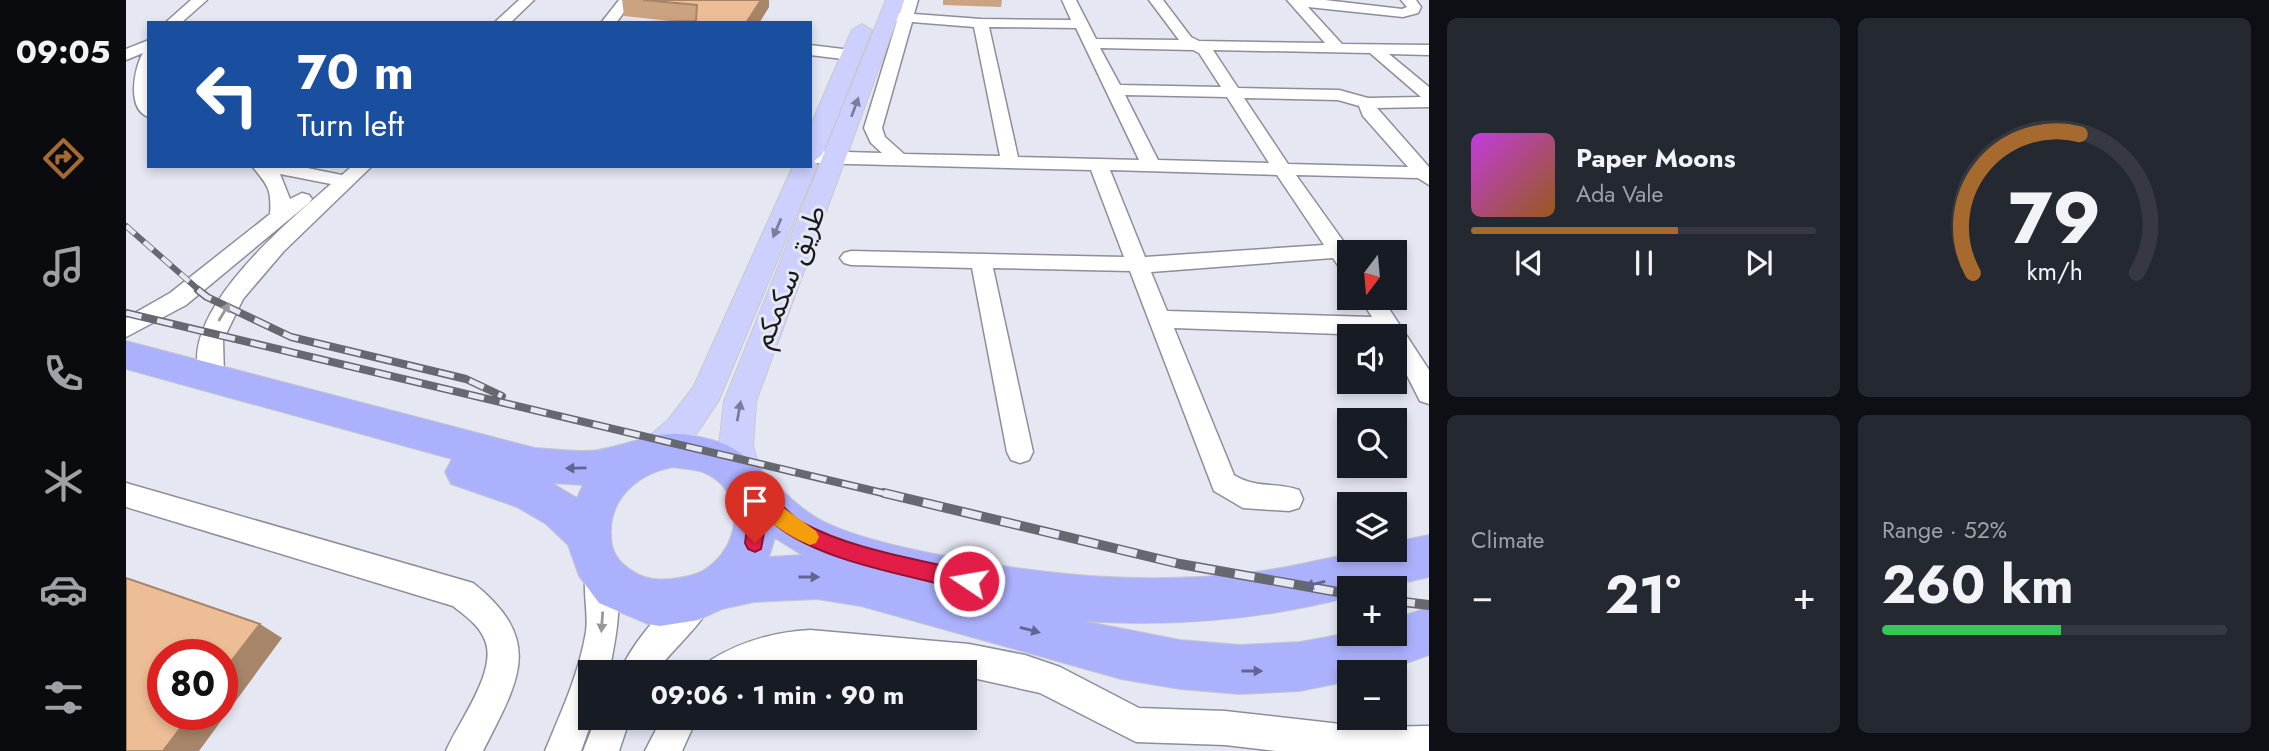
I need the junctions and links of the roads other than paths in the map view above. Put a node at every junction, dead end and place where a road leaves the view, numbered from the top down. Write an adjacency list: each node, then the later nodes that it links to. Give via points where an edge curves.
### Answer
1 (200, 0): 12 (street)
2 (219, 0): 13 (street)
3 (626, 0): 16 (street)
4 (911, 0): 11 (street)
5 (1069, 0): 18 (street)
6 (1156, 0): 20 (street, via 1172,25)
7 (1295, 1): 8 (street, via 1403,13 1413,10); 21 (street)
8 (1410, 2): 9 (street)
9 (1429, 3)
10 (532, 4): 14 (street); 15 (street)
11 (891, 8): 17 (street); 28 (main road, طريق سكمكم); 38 (main road, طريق سكمكم, one-way to 11); 39 (street, via 873,128 882,145)
12 (174, 21)
13 (193, 21)
14 (504, 21)
15 (522, 21)
16 (610, 21)
17 (981, 23): 18 (street); 40 (street)
18 (1081, 24): 19 (street)
19 (1090, 43): 20 (street); 32 (street)
20 (1195, 45): 21 (street); 33 (street, via 1205,50)
21 (1338, 48): 22 (street)
22 (1374, 49): 24 (street); 34 (street)
23 (812, 50): 28 (street)
24 (1429, 50)
25 (126, 55): 26 (street)
26 (147, 55)
27 (147, 55): 29 (street)
28 (851, 55): 38 (main road, طريق سكمكم)
29 (126, 63)
30 (147, 68): 37 (street)
31 (126, 85): 37 (street)
32 (1113, 90): 33 (street); 42 (street)
33 (1232, 93): 36 (street, via 1339,95); 46 (street)
34 (1429, 95)
35 (1429, 102): 36 (street)
36 (1367, 103): 48 (street, via 1369,112)
37 (144, 105)
38 (819, 156): 39 (street); 65 (main road, طريق سكمكم, one-way to 38, via 736,446 740,401)
39 (898, 158): 40 (street)
40 (1010, 161): 41 (street)
41 (1098, 164): 42 (street); 54 (street)
42 (1151, 165): 46 (street)
43 (265, 168): 49 (street, via 281,193)
44 (297, 168): 47 (street)
45 (804, 168): 64 (main road, طريق سكمكم, one-way to 64, via 707,393 680,430)
46 (1282, 169): 48 (street); 50 (street)
47 (349, 171): 49 (street); 60 (street, one-way to 47, via 211,341 228,304)
48 (1427, 175)
49 (280, 219): 57 (street, via 178,299)
50 (1337, 248)
51 (851, 258): 53 (street)
52 (1337, 258): 54 (street)
53 (981, 261): 54 (street); 63 (street)
54 (1137, 264): 55 (street)
55 (1159, 319): 56 (street); 67 (street, via 1224,483 1244,496)
56 (1337, 324)
57 (126, 328)
58 (126, 355): 60 (highway)
59 (1407, 356): 62 (street)
60 (212, 377): 64 (highway, one-way to 60, via 573,469 535,465)
61 (126, 380): 68 (highway, via 524,489 559,507)
62 (1429, 394)
63 (1020, 452)
64 (647, 456): 65 (highway, via 673,450 704,452 730,465); 68 (highway, via 605,486 591,513)
65 (747, 482): 69 (highway, one-way to 65, via 1255,595 1162,602 1076,600 929,573 828,545 785,521); 70 (highway, via 758,513 755,543 737,572)
66 (126, 495): 81 (street, via 462,594 482,607 503,635 506,653)
67 (1289, 499)
68 (594, 554): 70 (highway, via 624,593 639,599 675,603); 72 (street, one-way to 72, via 602,630)
69 (1429, 556)
70 (710, 592): 71 (highway, one-way to 71, via 767,578 818,577 1114,654 1204,670 1306,668); 73 (street, via 660,639)
71 (1424, 636)
72 (596, 660)
73 (645, 660)
74 (748, 660): 75 (street, via 768,650 800,646)
75 (969, 660)
76 (977, 662): 80 (street, via 1048,679 1136,725 1225,728 1367,744)
77 (578, 713): 82 (street)
78 (609, 730): 83 (street)
79 (674, 730): 84 (street)
80 (1429, 743)
81 (464, 751)
82 (564, 751)
83 (601, 751)
84 (663, 751)

